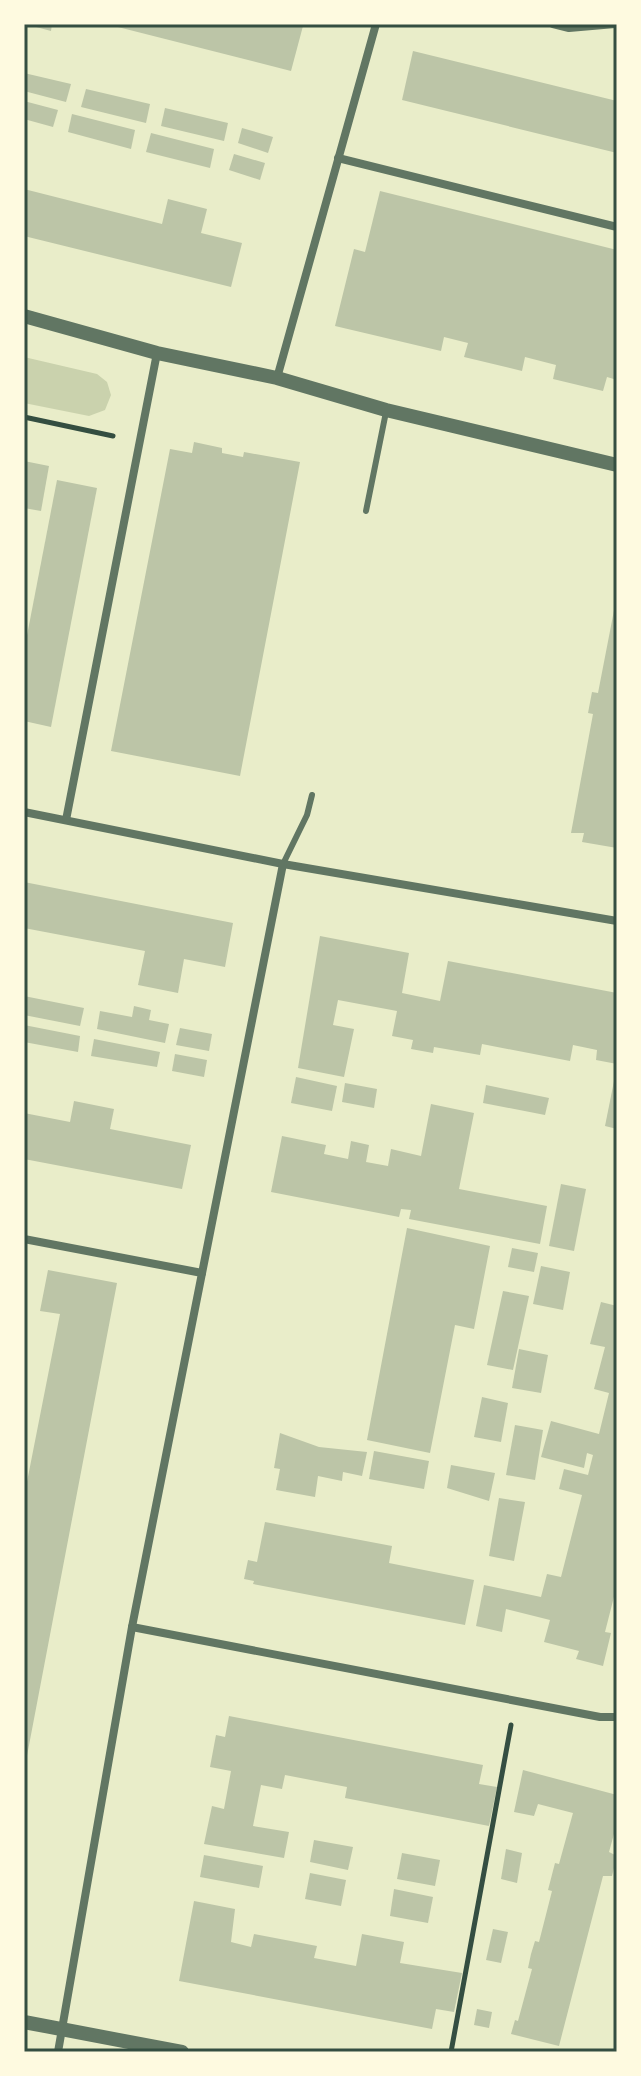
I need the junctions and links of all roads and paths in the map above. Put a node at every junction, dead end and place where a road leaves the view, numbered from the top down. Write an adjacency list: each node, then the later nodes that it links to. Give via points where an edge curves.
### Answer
1 (376, 24): 4 (street)
2 (553, 24): 3 (street)
3 (615, 24)
4 (338, 158): 5 (street); 8 (street)
5 (617, 227)
6 (24, 316): 7 (street)
7 (157, 353): 8 (street); 11 (street)
8 (277, 378): 9 (street)
9 (386, 410): 12 (street); 13 (lane)
10 (24, 417): 11 (path)
11 (140, 442): 16 (street)
12 (617, 465)
13 (366, 511)
14 (312, 795): 17 (lane)
15 (24, 812): 16 (street)
16 (66, 820): 17 (street)
17 (283, 864): 18 (street); 20 (street)
18 (617, 921)
19 (24, 1239): 20 (street)
20 (202, 1273): 21 (street)
21 (132, 1627): 22 (street); 25 (street)
22 (515, 1701): 23 (street); 28 (path)
23 (617, 1717)
24 (24, 2022): 25 (street)
25 (62, 2029): 26 (street); 27 (street)
26 (58, 2052)
27 (182, 2052)
28 (451, 2052)

